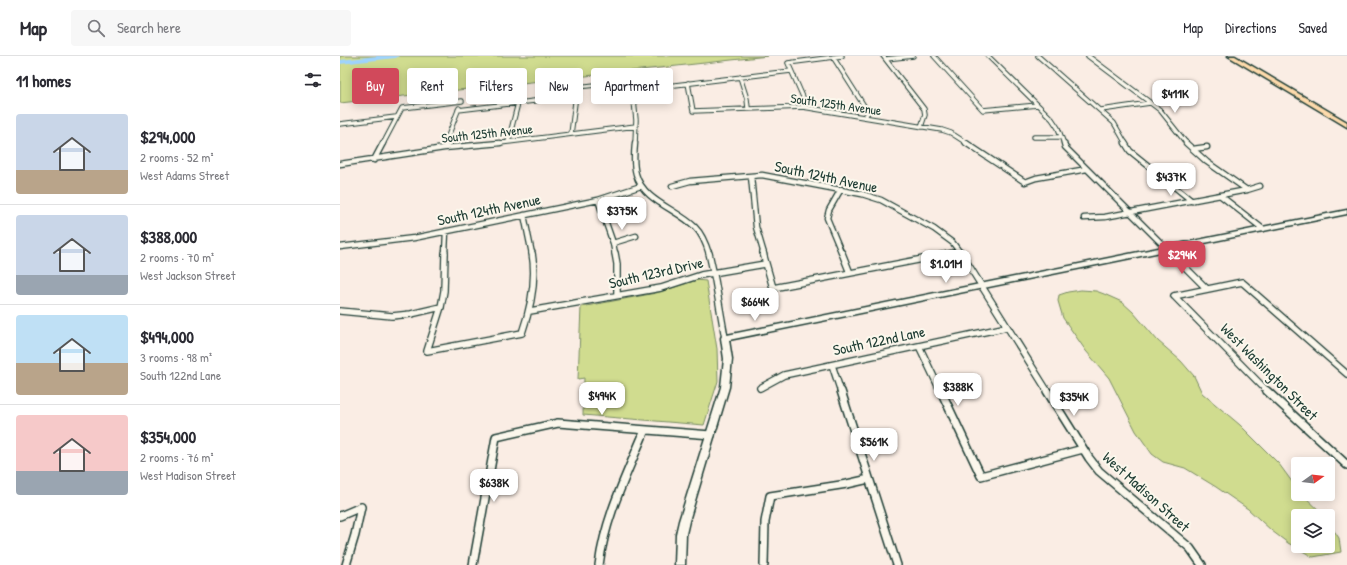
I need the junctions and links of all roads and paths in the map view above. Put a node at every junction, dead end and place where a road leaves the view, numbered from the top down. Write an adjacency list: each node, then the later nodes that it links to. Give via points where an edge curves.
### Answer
1 (842, 56): 8 (street)
2 (913, 56): 9 (street)
3 (934, 56): 19 (street, via 983,110)
4 (988, 56): 19 (street)
5 (1038, 56): 23 (street)
6 (1088, 56): 14 (street)
7 (1231, 56): 27 (main road)
8 (834, 57): 10 (street, via 788,63); 25 (street, via 868,112)
9 (884, 58): 29 (street, via 924,109)
10 (791, 71): 11 (street); 20 (street, via 803,97)
11 (740, 77): 12 (street); 21 (street)
12 (688, 83): 13 (street); 21 (street, South 125th Avenue, via 693,111)
13 (673, 85)
14 (1150, 103): 23 (street); 36 (street, via 1170,120 1184,141)
15 (509, 104): 22 (street)
16 (518, 104): 33 (street)
17 (575, 104): 30 (street)
18 (634, 104): 28 (street)
19 (1038, 105): 32 (street, via 1052,119)
20 (803, 107): 21 (street, South 125th Avenue); 25 (street, South 125th Avenue)
21 (748, 108)
22 (458, 110): 24 (street, via 462,101 402,108); 35 (street)
23 (1101, 110): 48 (street, via 1114,123 1130,151)
24 (396, 117): 26 (street); 37 (street)
25 (865, 117): 29 (street, South 125th Avenue)
26 (340, 124)
27 (1347, 125)
28 (636, 126): 30 (street, South 125th Avenue); 41 (street, via 636,176)
29 (921, 127): 39 (street, South 125th Avenue, via 951,133 1025,182)
30 (571, 134): 33 (street, South 125th Avenue)
31 (1034, 137): 32 (street)
32 (1061, 137): 39 (street, via 1065,147)
33 (508, 142): 35 (street, South 125th Avenue)
34 (1207, 147): 36 (street)
35 (444, 148): 37 (street, South 125th Avenue)
36 (1193, 149): 45 (street)
37 (374, 160): 38 (street, South 125th Avenue)
38 (340, 164)
39 (1087, 169): 50 (street)
40 (751, 176): 42 (street, South 124th Avenue, via 690,181); 44 (street, South 124th Avenue, via 762,175); 60 (street, via 756,227)
41 (641, 186): 47 (street, South 124th Avenue); 61 (street, via 657,201 698,229 706,242)
42 (672, 186)
43 (1260, 186): 45 (street)
44 (841, 189): 59 (street, South 124th Avenue, via 881,200 946,236); 62 (street, via 827,218)
45 (1247, 190): 46 (street)
46 (1221, 196): 48 (street); 53 (street)
47 (598, 200): 51 (street, South 124th Avenue); 56 (street)
48 (1192, 201): 50 (street)
49 (1347, 212): 53 (street)
50 (1131, 213): 52 (street); 58 (street)
51 (524, 214): 54 (street, South 124th Avenue); 68 (street, via 535,270)
52 (1084, 218)
53 (1263, 229): 58 (street)
54 (446, 231): 57 (street, South 124th Avenue, via 414,238); 66 (street)
55 (636, 236): 56 (street)
56 (613, 243): 65 (street, via 617,264)
57 (340, 247)
58 (1168, 249): 63 (street); 64 (street)
59 (960, 252): 62 (street); 63 (street, West Madison Street)
60 (765, 264): 61 (street, South 123rd Drive); 62 (street, via 772,288)
61 (714, 273): 65 (street, South 123rd Drive, via 660,288); 70 (street)
62 (850, 273)
63 (981, 286): 69 (street, West Madison Street); 70 (street)
64 (1207, 289): 73 (street, via 1242,282); 78 (street, West Washington Street, via 1174,296 1261,386)
65 (617, 295): 68 (street, South 123rd Drive)
66 (441, 307): 67 (street, via 392,316); 68 (street, via 427,352 522,333)
67 (340, 311)
68 (530, 311)
69 (1007, 327): 71 (street, South 122nd Lane); 77 (street, West Madison Street)
70 (725, 338): 76 (street, via 727,380)
71 (919, 346): 72 (street, South 122nd Lane); 77 (street, via 981,476)
72 (832, 364): 74 (street, South 122nd Lane, via 784,375); 79 (street)
73 (1347, 374)
74 (760, 388)
75 (645, 430): 76 (street); 82 (street, via 558,423 496,437); 83 (street, via 607,524)
76 (711, 435): 84 (street, via 684,521)
77 (1083, 449): 87 (street, West Madison Street, via 1099,471 1190,548)
78 (1347, 465)
79 (869, 479): 85 (street, via 770,496 765,522); 86 (street)
80 (340, 516): 81 (street, via 361,507 356,535)
81 (346, 565)
82 (473, 565)
83 (599, 565)
84 (680, 565)
85 (764, 565)
86 (897, 565)
87 (1202, 565)

